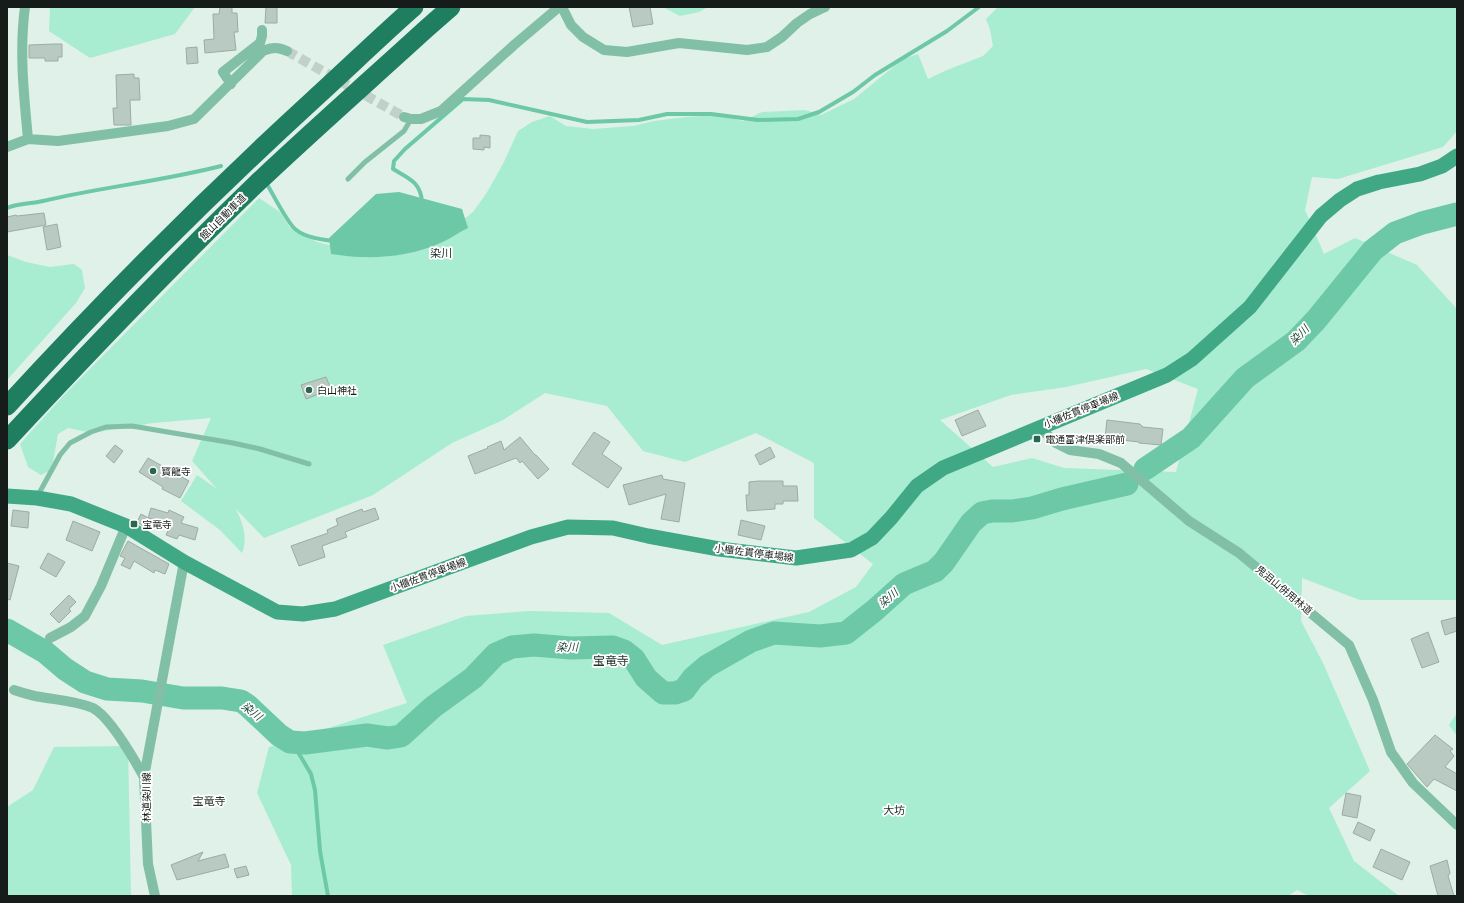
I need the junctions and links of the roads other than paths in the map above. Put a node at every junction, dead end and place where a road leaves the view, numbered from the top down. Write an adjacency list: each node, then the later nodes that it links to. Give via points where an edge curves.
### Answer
1 (24, 7): 11 (street, via 22,35)
2 (414, 7): 15 (highway, via 224,182 71,336)
3 (451, 7): 17 (highway, 館山自動車道, via 255,186 163,276)
4 (559, 7): 10 (street, via 441,110 421,119)
5 (562, 7): 6 (street, via 572,25 583,37 604,50 627,52 680,43 747,50 767,47 797,22)
6 (825, 7)
7 (262, 30): 9 (street, via 260,43 223,72)
8 (287, 51): 9 (street, via 278,47 263,51)
9 (231, 84): 11 (street, via 194,119 168,126 58,141)
10 (408, 118): 14 (lane, via 404,131)
11 (28, 139): 12 (street)
12 (7, 147)
13 (1457, 156): 16 (main road, 小櫃佐貫停車場線, via 1442,166 1420,174 1357,189 1340,200 1321,216 1250,307 1192,359 1167,375)
14 (348, 178)
15 (7, 406)
16 (1039, 427): 22 (main road, 小櫃佐貫停車場線, via 943,468 917,486 872,538 851,550 823,555 796,558 712,548 613,528 568,527 531,537 335,609 303,614 277,612); 26 (street, 鬼泪山併用林道, via 1056,443 1070,450 1099,454 1121,463 1189,521 1239,553 1349,645 1373,700 1391,752 1413,783)
17 (7, 440)
18 (309, 464): 20 (lane, via 233,443 132,426 106,427 70,443 60,454)
19 (7, 496): 20 (main road, 小櫃佐貫停車場線)
20 (37, 498): 21 (main road, 小櫃佐貫停車場線, via 71,504)
21 (126, 526): 22 (main road, 小櫃佐貫停車場線); 23 (street, via 102,586 85,616 71,628)
22 (184, 562): 25 (street, 林道染川線)
23 (50, 638)
24 (14, 690): 25 (street, via 94,709 113,728)
25 (144, 777): 27 (street, 林道染川線, via 148,864)
26 (1457, 825)
27 (155, 896)

